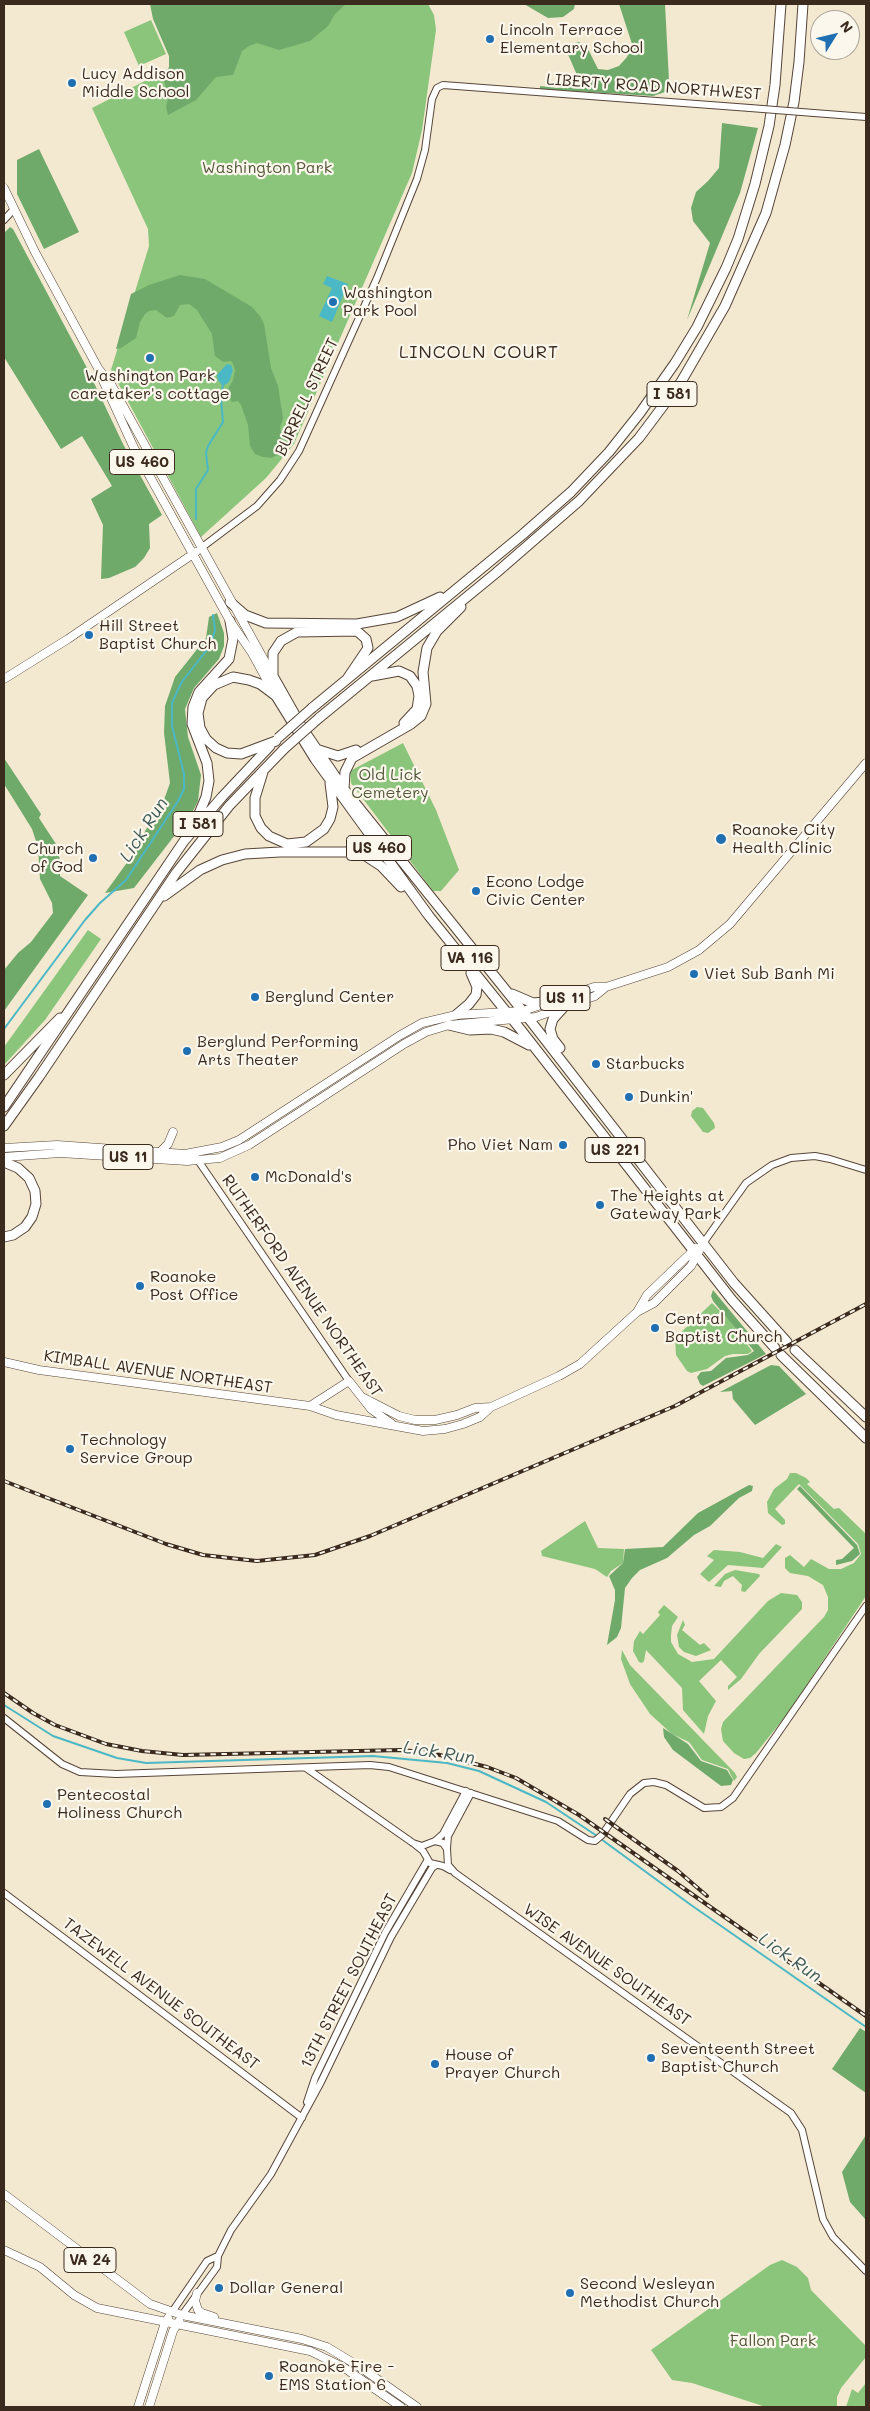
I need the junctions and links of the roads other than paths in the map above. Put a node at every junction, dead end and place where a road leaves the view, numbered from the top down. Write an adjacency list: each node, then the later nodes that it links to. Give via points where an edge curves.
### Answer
1 (781, 4): 12 (highway, I 581, via 775,85 760,165 738,238 697,327 640,413 595,467 544,516)
2 (803, 4): 11 (highway, I 581, via 794,102 779,171 766,213 739,278 714,326 673,393 618,462 579,501)
3 (440, 86): 4 (street, LIBERTY ROAD NORTHWEST, bridge); 9 (street, BURRELL STREET, via 432,99 425,150 415,185 378,278 300,451 256,506)
4 (866, 117)
5 (4, 188): 6 (main road, US 460)
6 (14, 209): 7 (street); 8 (main road, US 460)
7 (4, 220)
8 (98, 368): 9 (main road, US 460, via 112,386); 10 (main road, US 460, via 125,430)
9 (201, 548): 10 (main road); 13 (main road, US 460)
10 (193, 554): 14 (main road, US 460); 17 (main road)
11 (486, 582): 16 (highway, I 581); 25 (highway, via 431,640 424,663 426,704 421,716 352,758 344,772)
12 (456, 589): 13 (highway, via 397,617 357,624 266,622 245,615); 18 (highway, I 581)
13 (230, 602): 15 (main road, US 460)
14 (230, 621): 19 (main road, US 460); 26 (highway, via 233,639 229,659 199,692 192,707 192,724 207,764 209,781 206,797)
15 (273, 676): 18 (highway, via 273,653 280,641 291,634 306,630 352,630 364,635 368,648); 21 (highway, US 460)
16 (367, 678): 21 (highway, via 394,671 410,676 420,696 415,713 349,754 334,756); 23 (highway, I 581, bridge)
17 (4, 679)
18 (347, 680): 20 (highway, I 581, bridge)
19 (276, 696): 20 (highway, via 249,680 233,677 218,682 202,698 198,722 211,744 222,751 241,754); 24 (highway, US 460)
20 (277, 740): 26 (highway, I 581)
21 (315, 748): 25 (highway, US 460)
22 (866, 763): 33 (main road, US 11, via 730,924 711,942 668,967)
23 (265, 768): 24 (highway, via 256,793 255,816 269,836 287,844 312,839 327,824 333,807); 29 (highway, I 581, via 209,830)
24 (330, 780): 27 (highway, US 460)
25 (344, 789): 34 (highway, US 460)
26 (184, 841): 36 (highway, I 581)
27 (378, 846): 28 (highway); 30 (highway, US 460)
28 (342, 851): 29 (highway, via 234,856 200,870); 31 (highway, via 364,855 377,863)
29 (156, 902): 45 (highway, I 581)
30 (422, 907): 31 (highway, US 460); 39 (highway, VA 116, via 433,913)
31 (429, 916): 32 (highway, US 460)
32 (456, 949): 38 (highway, VA 116, via 477,987 473,1000); 39 (highway, US 460)
33 (606, 988): 35 (main road, US 11, via 594,987); 37 (main road, US 11, via 595,996)
34 (506, 990): 35 (highway, via 526,1002); 39 (highway, US 460)
35 (556, 1002): 39 (main road, US 11)
36 (73, 1005): 42 (highway); 44 (highway, I 581)
37 (563, 1008): 39 (main road, US 11); 43 (highway, via 553,1019 551,1034 571,1063)
38 (456, 1015): 39 (main road, US 11); 49 (main road, US 11, via 412,1028 239,1140)
39 (518, 1016): 40 (main road, US 11); 41 (highway, US 221); 43 (highway, US 221)
40 (449, 1026): 41 (highway, via 504,1032); 51 (main road, US 11, via 414,1038 242,1149 220,1158)
41 (538, 1051): 56 (highway, US 221)
42 (4, 1075)
43 (579, 1083): 55 (highway, US 221)
44 (4, 1107)
45 (4, 1126)
46 (173, 1132): 48 (main road, via 170,1142)
47 (4, 1148): 48 (main road, US 11, via 57,1145)
48 (160, 1152): 49 (main road, US 11)
49 (193, 1153): 51 (street, RUTHERFORD AVENUE NORTHEAST)
50 (4, 1157): 51 (main road, US 11, via 60,1152)
51 (198, 1161): 60 (street, RUTHERFORD AVENUE NORTHEAST)
52 (4, 1162): 54 (highway, via 24,1172 36,1197 35,1212 29,1223 20,1231)
53 (866, 1170): 55 (street, via 815,1156 791,1158 772,1165 746,1183)
54 (4, 1237)
55 (704, 1242): 56 (main road, KIMBALL AVENUE NORTHEAST); 57 (highway, US 221)
56 (695, 1253): 63 (main road, KIMBALL AVENUE NORTHEAST, via 691,1266 654,1303 637,1312 580,1364); 66 (highway, US 221, via 778,1351)
57 (787, 1342)
58 (795, 1350): 64 (highway)
59 (4, 1362): 62 (main road, KIMBALL AVENUE NORTHEAST, via 38,1370)
60 (349, 1381): 61 (main road, RUTHERFORD AVENUE NORTHEAST); 62 (main road)
61 (362, 1397): 63 (main road, KIMBALL AVENUE NORTHEAST, via 399,1416 424,1421); 65 (main road, RUTHERFORD AVENUE NORTHEAST, via 371,1409)
62 (310, 1406): 65 (main road, KIMBALL AVENUE NORTHEAST, via 336,1415)
63 (491, 1407): 65 (main road, KIMBALL AVENUE NORTHEAST, via 480,1417 445,1429 423,1431)
64 (866, 1418)
65 (396, 1426)
66 (866, 1438)
67 (866, 1606): 70 (street, via 733,1798 721,1807 704,1808 666,1785 644,1783 630,1794 595,1841 558,1821)
68 (4, 1718): 69 (street, via 62,1764 80,1772)
69 (306, 1768): 70 (street, via 389,1767); 72 (street, WISE AVENUE SOUTHEAST)
70 (469, 1792): 71 (street, via 443,1834); 73 (street, via 448,1836)
71 (432, 1842): 72 (street, via 422,1846); 73 (street, via 443,1843); 74 (street, via 425,1849)
72 (413, 1843): 74 (street, WISE AVENUE SOUTHEAST)
73 (448, 1853): 75 (street, via 446,1860); 76 (street, via 448,1865)
74 (426, 1858): 75 (street, WISE AVENUE SOUTHEAST); 78 (street, 13TH STREET SOUTHEAST, via 358,1987 315,2078)
75 (437, 1865): 76 (street, WISE AVENUE SOUTHEAST); 78 (street, 13TH STREET SOUTHEAST, via 432,1868 383,1953)
76 (455, 1873): 82 (street, WISE AVENUE SOUTHEAST, via 791,2113 802,2130 823,2219 833,2237)
77 (4, 1893): 78 (street, TAZEWELL AVENUE SOUTHEAST)
78 (302, 2118): 81 (street, 13TH STREET SOUTHEAST, via 271,2174 231,2230)
79 (4, 2194): 84 (main road, VA 24, via 142,2299)
80 (4, 2250): 86 (main road, VA 24, via 40,2268 74,2295 97,2308)
81 (218, 2256): 83 (street, 13TH STREET SOUTHEAST, via 217,2267); 84 (street, 13TH STREET SOUTHEAST, via 207,2261)
82 (866, 2271)
83 (197, 2293): 85 (street, 13TH STREET SOUTHEAST); 88 (main road, via 195,2301 199,2311 222,2318)
84 (172, 2312): 85 (main road, VA 24); 86 (main road, 13TH STREET SOUTHEAST)
85 (182, 2315): 87 (main road, 13TH STREET SOUTHEAST); 88 (main road, VA 24)
86 (166, 2322): 87 (main road, VA 24); 90 (main road, 13TH STREET SOUTHEAST)
87 (177, 2324): 89 (main road, VA 24, via 294,2346 321,2355 343,2366); 91 (main road, 13TH STREET SOUTHEAST)
88 (234, 2326): 92 (main road, VA 24, via 327,2347)
89 (399, 2406)
90 (138, 2407)
91 (149, 2407)
92 (417, 2407)

